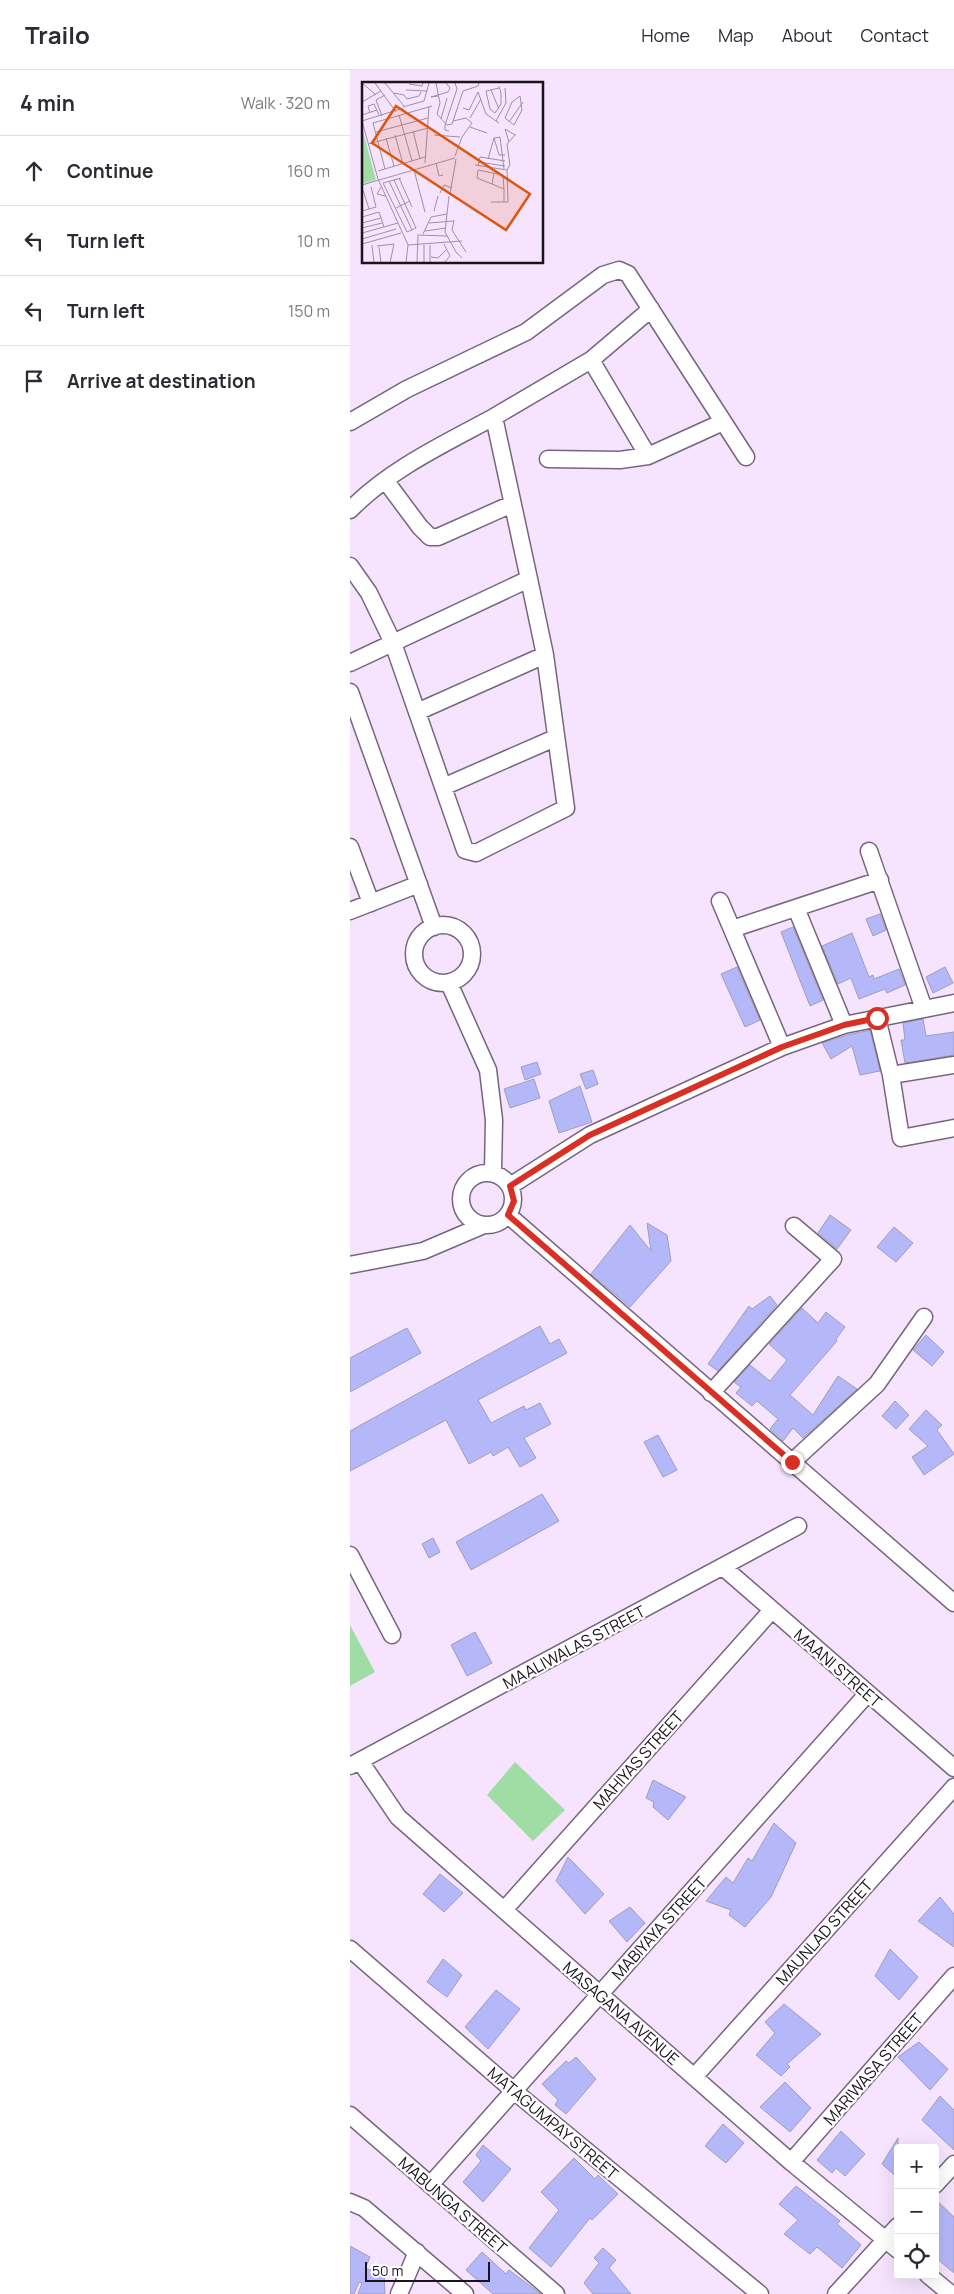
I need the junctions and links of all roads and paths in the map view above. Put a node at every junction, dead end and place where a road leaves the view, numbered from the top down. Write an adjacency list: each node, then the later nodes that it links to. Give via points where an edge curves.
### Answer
1 (651, 309): 2 (street); 4 (street, via 628,274 613,271 526,332 408,389); 5 (street)
2 (591, 360): 3 (street); 6 (street)
3 (494, 417): 9 (street, via 414,460); 10 (street)
4 (350, 422)
5 (723, 422): 6 (street); 7 (street)
6 (648, 456): 8 (street, via 620,460)
7 (746, 457)
8 (548, 459)
9 (385, 480): 10 (street, via 430,537 438,537); 11 (street, via 369,490)
10 (512, 504): 13 (street)
11 (350, 510)
12 (350, 566): 14 (street, via 369,593)
13 (528, 579): 14 (street); 15 (street)
14 (393, 643): 16 (street); 18 (street)
15 (545, 655): 18 (street); 19 (street)
16 (350, 663)
17 (350, 692): 24 (street)
18 (417, 712): 20 (street)
19 (555, 738): 20 (street); 20 (street, via 566,808 476,853 465,850)
20 (444, 787)
21 (350, 847): 26 (street)
22 (869, 851): 23 (street)
23 (880, 880): 27 (street); 33 (street)
24 (419, 884): 26 (street); 29 (street)
25 (720, 901): 30 (street)
26 (371, 903): 28 (street)
27 (796, 908): 30 (street); 35 (street)
28 (350, 911)
29 (434, 927): 31 (street, via 419,939 414,957 430,980); 31 (street, via 451,926 465,935 470,943 469,968 464,975)
30 (732, 929): 36 (street)
31 (449, 983): 40 (street, via 488,1070 493,1095)
32 (954, 1002): 33 (street)
33 (924, 1009): 34 (street)
34 (877, 1018): 35 (street); 38 (street)
35 (844, 1025): 36 (street)
36 (782, 1047): 41 (street, via 590,1135)
37 (954, 1065): 38 (street)
38 (891, 1075): 39 (street, via 900,1138)
39 (954, 1128)
40 (493, 1172): 41 (street); 43 (street, via 468,1181 461,1195 464,1211)
41 (510, 1186): 42 (street, via 514,1201)
42 (508, 1215): 43 (street, via 493,1224); 47 (street)
43 (484, 1225): 45 (street, via 423,1251)
44 (794, 1226): 47 (street, via 832,1259)
45 (350, 1265)
46 (924, 1317): 48 (street, via 877,1384)
47 (711, 1393): 48 (street)
48 (792, 1462): 52 (street)
49 (798, 1526): 51 (street, MAALIWALAS STREET)
50 (350, 1554): 54 (street)
51 (723, 1568): 53 (street, MAANI STREET); 56 (street, MAALIWALAS STREET)
52 (953, 1600)
53 (772, 1610): 55 (street, MAANI STREET); 59 (street, MAHIYAS STREET)
54 (392, 1635)
55 (868, 1693): 57 (street, MAANI STREET); 62 (street, MABIYAYA STREET)
56 (355, 1763): 59 (street, MASAGANA AVENUE, via 398,1817)
57 (954, 1768)
58 (954, 1787): 63 (street, MAUNLAD STREET)
59 (504, 1910): 62 (street, MASAGANA AVENUE)
60 (350, 1948): 64 (street, MATAGUMPAY STREET)
61 (954, 1976): 66 (street, MARIWASA STREET)
62 (601, 1994): 63 (street, MASAGANA AVENUE); 64 (street, MABIYAYA STREET)
63 (694, 2077): 66 (street, MASAGANA AVENUE)
64 (514, 2091): 69 (street, MABIYAYA STREET); 77 (street, MATAGUMPAY STREET)
65 (350, 2115): 69 (street, MABUNGA STREET)
66 (791, 2162): 71 (street, MASAGANA AVENUE)
67 (954, 2164): 68 (street)
68 (939, 2181)
69 (430, 2185): 76 (street, MABUNGA STREET)
70 (350, 2202): 72 (street, via 364,2208)
71 (892, 2245): 78 (street)
72 (417, 2252): 74 (street); 75 (street)
73 (933, 2279): 79 (street)
74 (399, 2294)
75 (464, 2294)
76 (556, 2294)
77 (760, 2294)
78 (836, 2294)
79 (951, 2294)

